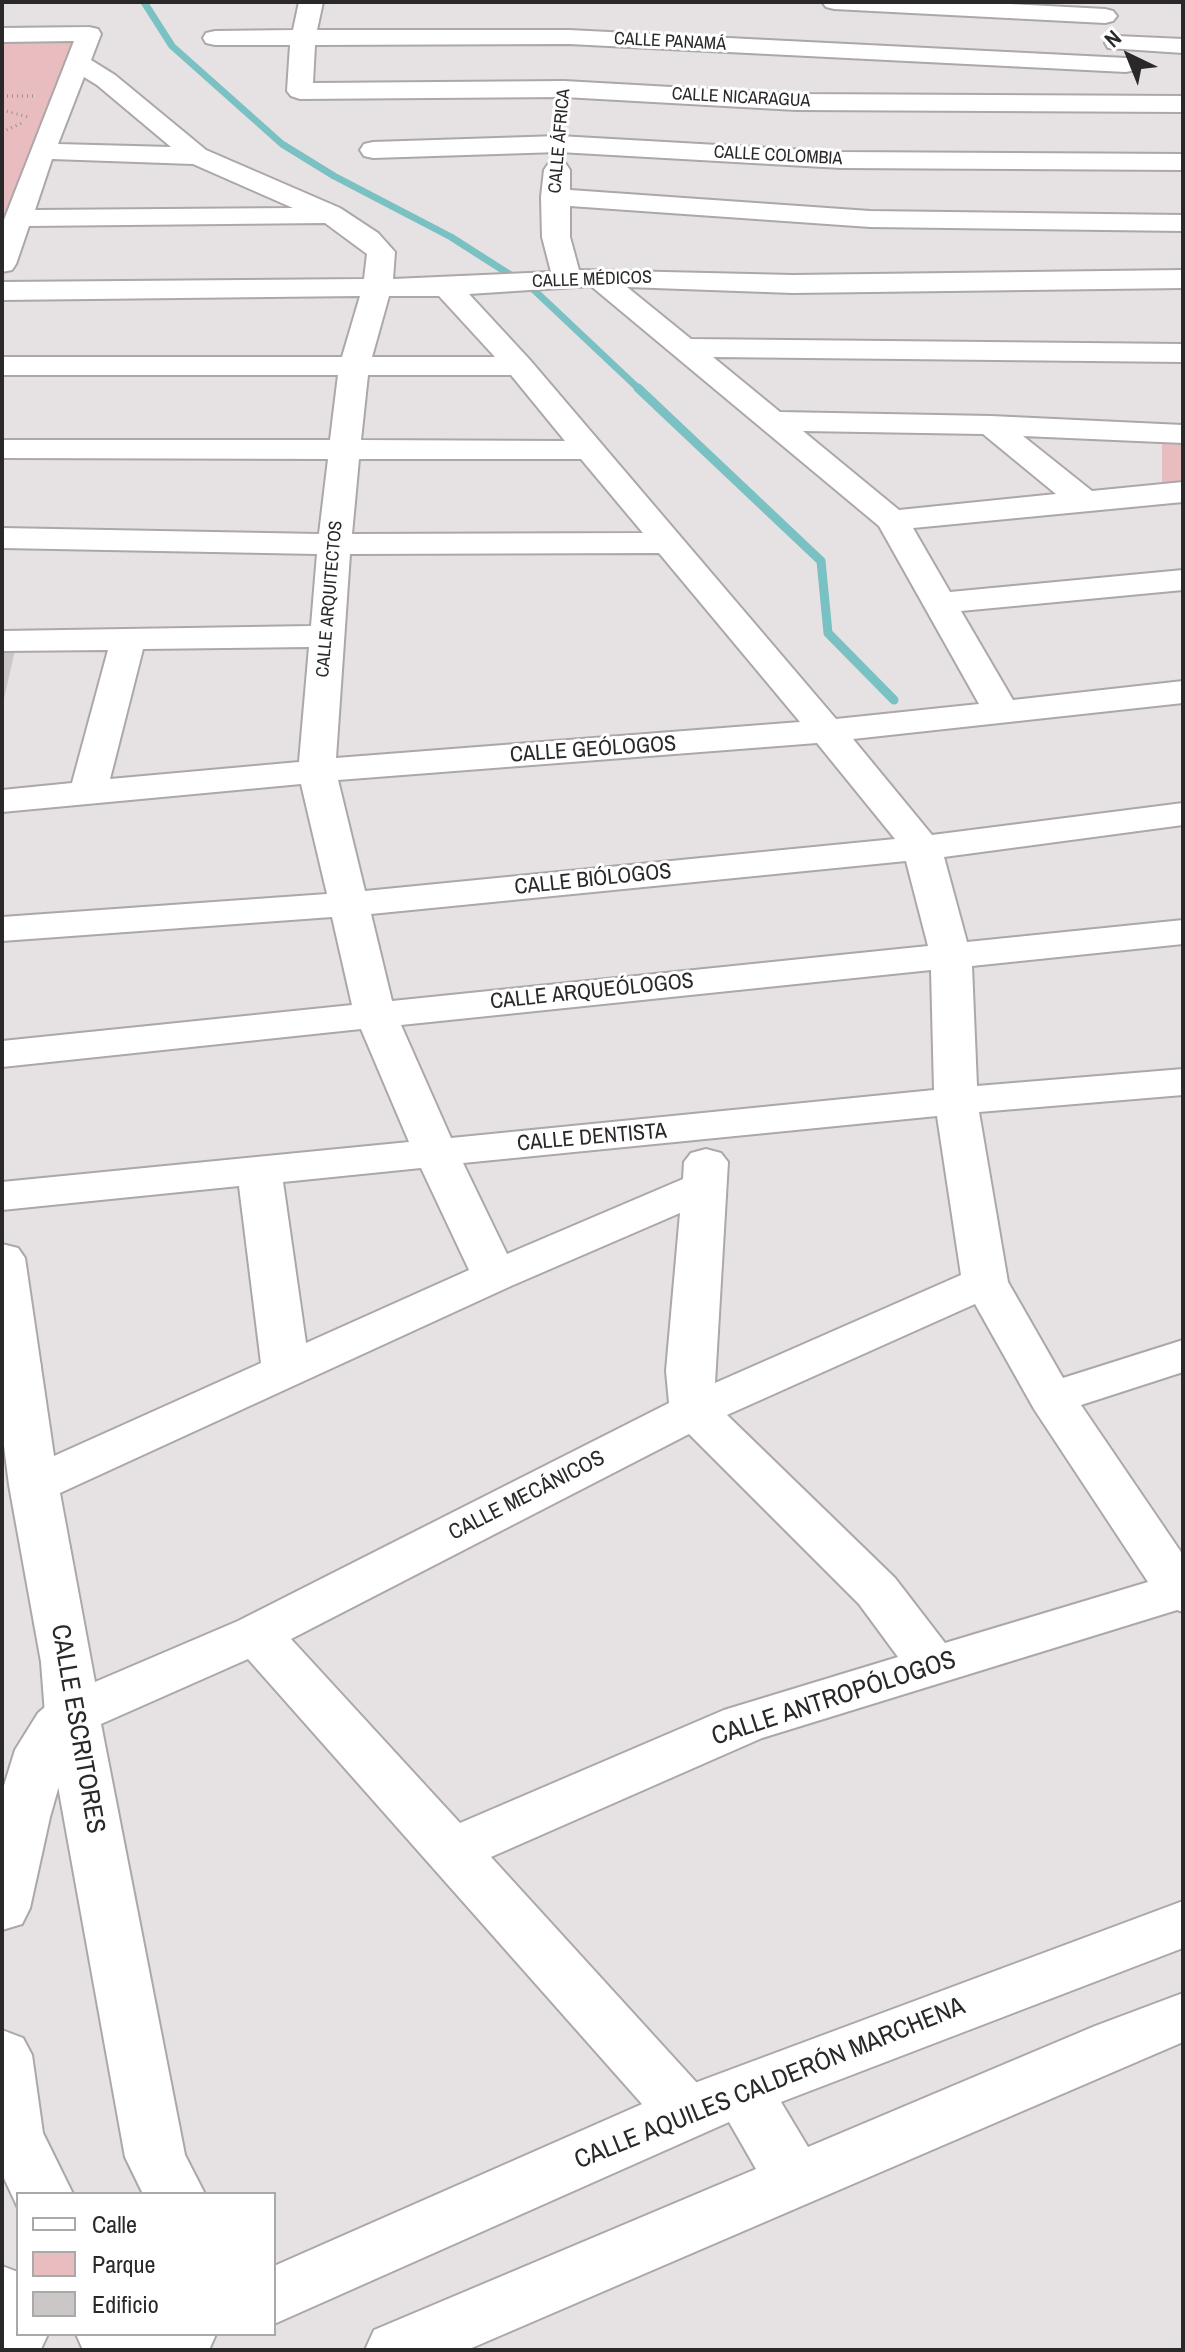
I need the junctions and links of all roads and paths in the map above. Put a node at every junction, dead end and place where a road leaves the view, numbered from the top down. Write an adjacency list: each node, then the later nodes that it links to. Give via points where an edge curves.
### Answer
1 (311, 2): 7 (street)
2 (834, 2): 3 (street)
3 (1102, 9): 9 (street)
4 (570, 26): 7 (street, CALLE PANAMÁ); 9 (street, CALLE PANAMÁ); 11 (street, CALLE ÁFRICA)
5 (2, 35): 10 (street, via 89,34)
6 (215, 38): 7 (street, CALLE PANAMÁ)
7 (303, 38): 11 (street, CALLE NICARAGUA, via 300,91)
8 (1183, 46): 9 (street, CALLE PANAMÁ)
9 (1121, 54): 14 (street)
10 (79, 63): 20 (street); 21 (street, CALLE ARQUITECTOS)
11 (564, 89): 14 (street, CALLE NICARAGUA, via 796,102); 18 (street, CALLE ÁFRICA)
12 (2, 96): 13 (path)
13 (38, 96)
14 (1142, 104): 15 (street, CALLE NICARAGUA); 22 (street)
15 (1183, 104)
16 (2, 110): 17 (path, via 33,118)
17 (2, 132)
18 (559, 144): 19 (street, CALLE COLOMBIA); 22 (street, CALLE COLOMBIA, via 841,160); 23 (street, CALLE ÁFRICA)
19 (373, 150)
20 (42, 151): 21 (street); 25 (street)
21 (197, 156): 24 (street, CALLE ARQUITECTOS)
22 (1176, 170)
23 (555, 197): 26 (street, via 870,219); 28 (street, CALLE ÁFRICA, via 556,237)
24 (330, 214): 25 (street); 30 (street, CALLE ARQUITECTOS, via 381,252)
25 (20, 218): 27 (street)
26 (1183, 223)
27 (2, 264)
28 (568, 279): 29 (street, CALLE MÉDICOS, via 793,284); 31 (street, CALLE MÉDICOS); 33 (street)
29 (1183, 279)
30 (378, 286): 31 (street, CALLE MÉDICOS); 32 (street, CALLE MÉDICOS); 36 (street, CALLE ARQUITECTOS)
31 (447, 287): 37 (street)
32 (2, 291)
33 (685, 348): 34 (street); 38 (street)
34 (1183, 353)
35 (2, 366): 36 (street)
36 (354, 366): 37 (street); 41 (street, CALLE ARQUITECTOS)
37 (519, 366): 43 (street)
38 (773, 421): 39 (street); 46 (street)
39 (991, 425): 40 (street); 45 (street)
40 (1183, 434)
41 (345, 447): 42 (street); 43 (street); 49 (street, CALLE ARQUITECTOS)
42 (2, 449)
43 (590, 450): 48 (street)
44 (1183, 492): 45 (street)
45 (1084, 501): 46 (street)
46 (892, 520): 51 (street)
47 (2, 538): 49 (street)
48 (669, 543): 49 (street); 57 (street)
49 (334, 544): 52 (street, CALLE ARQUITECTOS)
50 (1183, 580): 51 (street)
51 (940, 603): 56 (street)
52 (326, 636): 53 (street); 58 (street, CALLE ARQUITECTOS)
53 (128, 638): 54 (street); 59 (street)
54 (2, 641)
55 (1183, 692): 56 (street, CALLE GEÓLOGOS)
56 (1002, 712): 57 (street, CALLE GEÓLOGOS)
57 (827, 731): 58 (street, CALLE GEÓLOGOS); 62 (street)
58 (317, 771): 59 (street, CALLE GEÓLOGOS); 63 (street, CALLE ARQUITECTOS)
59 (88, 794): 60 (street, CALLE GEÓLOGOS)
60 (2, 801)
61 (1183, 814): 62 (street, CALLE BIÓLOGOS)
62 (922, 848): 63 (street, CALLE BIÓLOGOS); 66 (street)
63 (350, 904): 64 (street, CALLE BIÓLOGOS); 67 (street, CALLE ARQUITECTOS)
64 (2, 929)
65 (1183, 932): 66 (street, CALLE ARQUEÓLOGOS)
66 (951, 956): 67 (street, CALLE ARQUEÓLOGOS); 70 (street)
67 (375, 1014): 68 (street, CALLE ARQUEÓLOGOS); 72 (street, CALLE ARQUITECTOS)
68 (2, 1054)
69 (1183, 1082): 70 (street, CALLE DENTISTA)
70 (956, 1101): 71 (street, CALLE DENTISTA); 78 (street)
71 (708, 1127): 72 (street, CALLE DENTISTA); 74 (street)
72 (436, 1153): 73 (street, CALLE DENTISTA); 77 (street, CALLE ARQUITECTOS)
73 (259, 1168): 75 (street, CALLE DENTISTA); 81 (street)
74 (705, 1186): 77 (street); 83 (street, via 690,1371)
75 (2, 1196)
76 (2, 1258): 79 (street, CALLE ESCRITORES)
77 (495, 1276): 81 (street)
78 (985, 1282): 82 (street); 83 (street, CALLE MECÁNICOS)
79 (10, 1356): 84 (street, CALLE ESCRITORES)
80 (1183, 1356): 82 (street)
81 (286, 1371): 84 (street)
82 (1051, 1398): 85 (street)
83 (694, 1411): 86 (street, CALLE MECÁNICOS); 87 (street, via 877,1591)
84 (34, 1485): 88 (street, CALLE ESCRITORES)
85 (1182, 1592): 87 (street, CALLE ANTROPÓLOGOS)
86 (256, 1634): 88 (street, CALLE MECÁNICOS); 89 (street)
87 (934, 1667): 89 (street, CALLE ANTROPÓLOGOS, via 743,1724)
88 (72, 1714): 90 (street, via 42,1750); 98 (street, CALLE ESCRITORES, via 150,2135)
89 (450, 1851): 95 (street)
90 (2, 1908)
91 (1183, 1924): 94 (street, CALLE AQUILES CALDERÓN MARCHENA)
92 (1183, 2017): 96 (street)
93 (2, 2055): 97 (street, via 13,2133)
94 (742, 2091): 95 (street, CALLE AQUILES CALDERÓN MARCHENA); 96 (street)
95 (686, 2112): 100 (street, CALLE AQUILES CALDERÓN MARCHENA)
96 (795, 2179): 104 (street)
97 (41, 2192)
98 (173, 2192)
99 (2, 2294): 101 (street)
100 (276, 2295)
101 (16, 2325)
102 (179, 2336): 103 (street)
103 (144, 2350)
104 (397, 2350)

